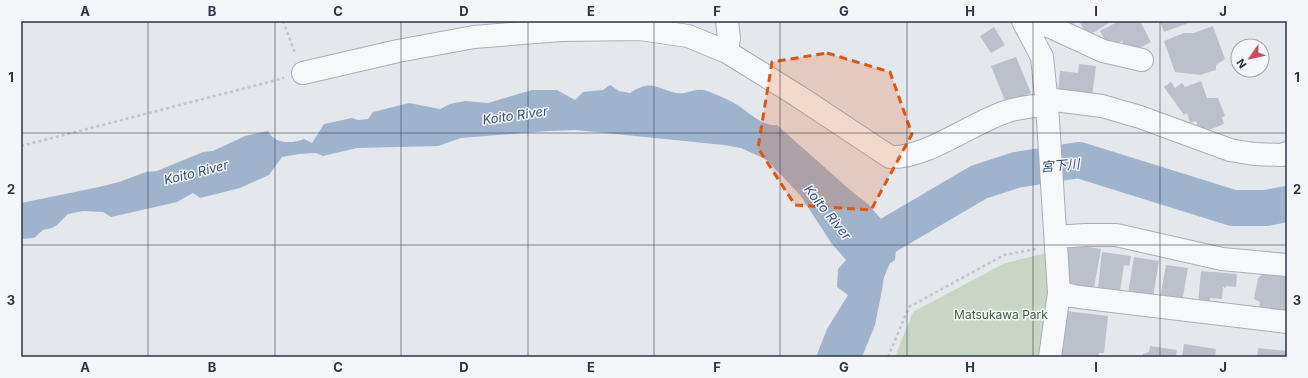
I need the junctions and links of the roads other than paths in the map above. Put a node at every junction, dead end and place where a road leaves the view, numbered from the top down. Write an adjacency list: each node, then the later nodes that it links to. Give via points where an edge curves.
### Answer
1 (727, 21): 3 (street)
2 (1023, 22): 4 (street, via 1051,27 1103,51); 6 (street, via 1042,57)
3 (727, 52): 5 (street, via 688,36 640,28 561,30 474,37); 6 (street, via 890,156 901,157 934,146 1007,111 1023,107)
4 (1142, 60)
5 (303, 73)
6 (1047, 108): 7 (street, via 1102,106 1140,116 1230,150 1254,154); 8 (street)
7 (1287, 153)
8 (1056, 233): 9 (street, via 1116,235 1222,259); 10 (street)
9 (1287, 264)
10 (1059, 293): 11 (street); 12 (street)
11 (1287, 322)
12 (1050, 357)

